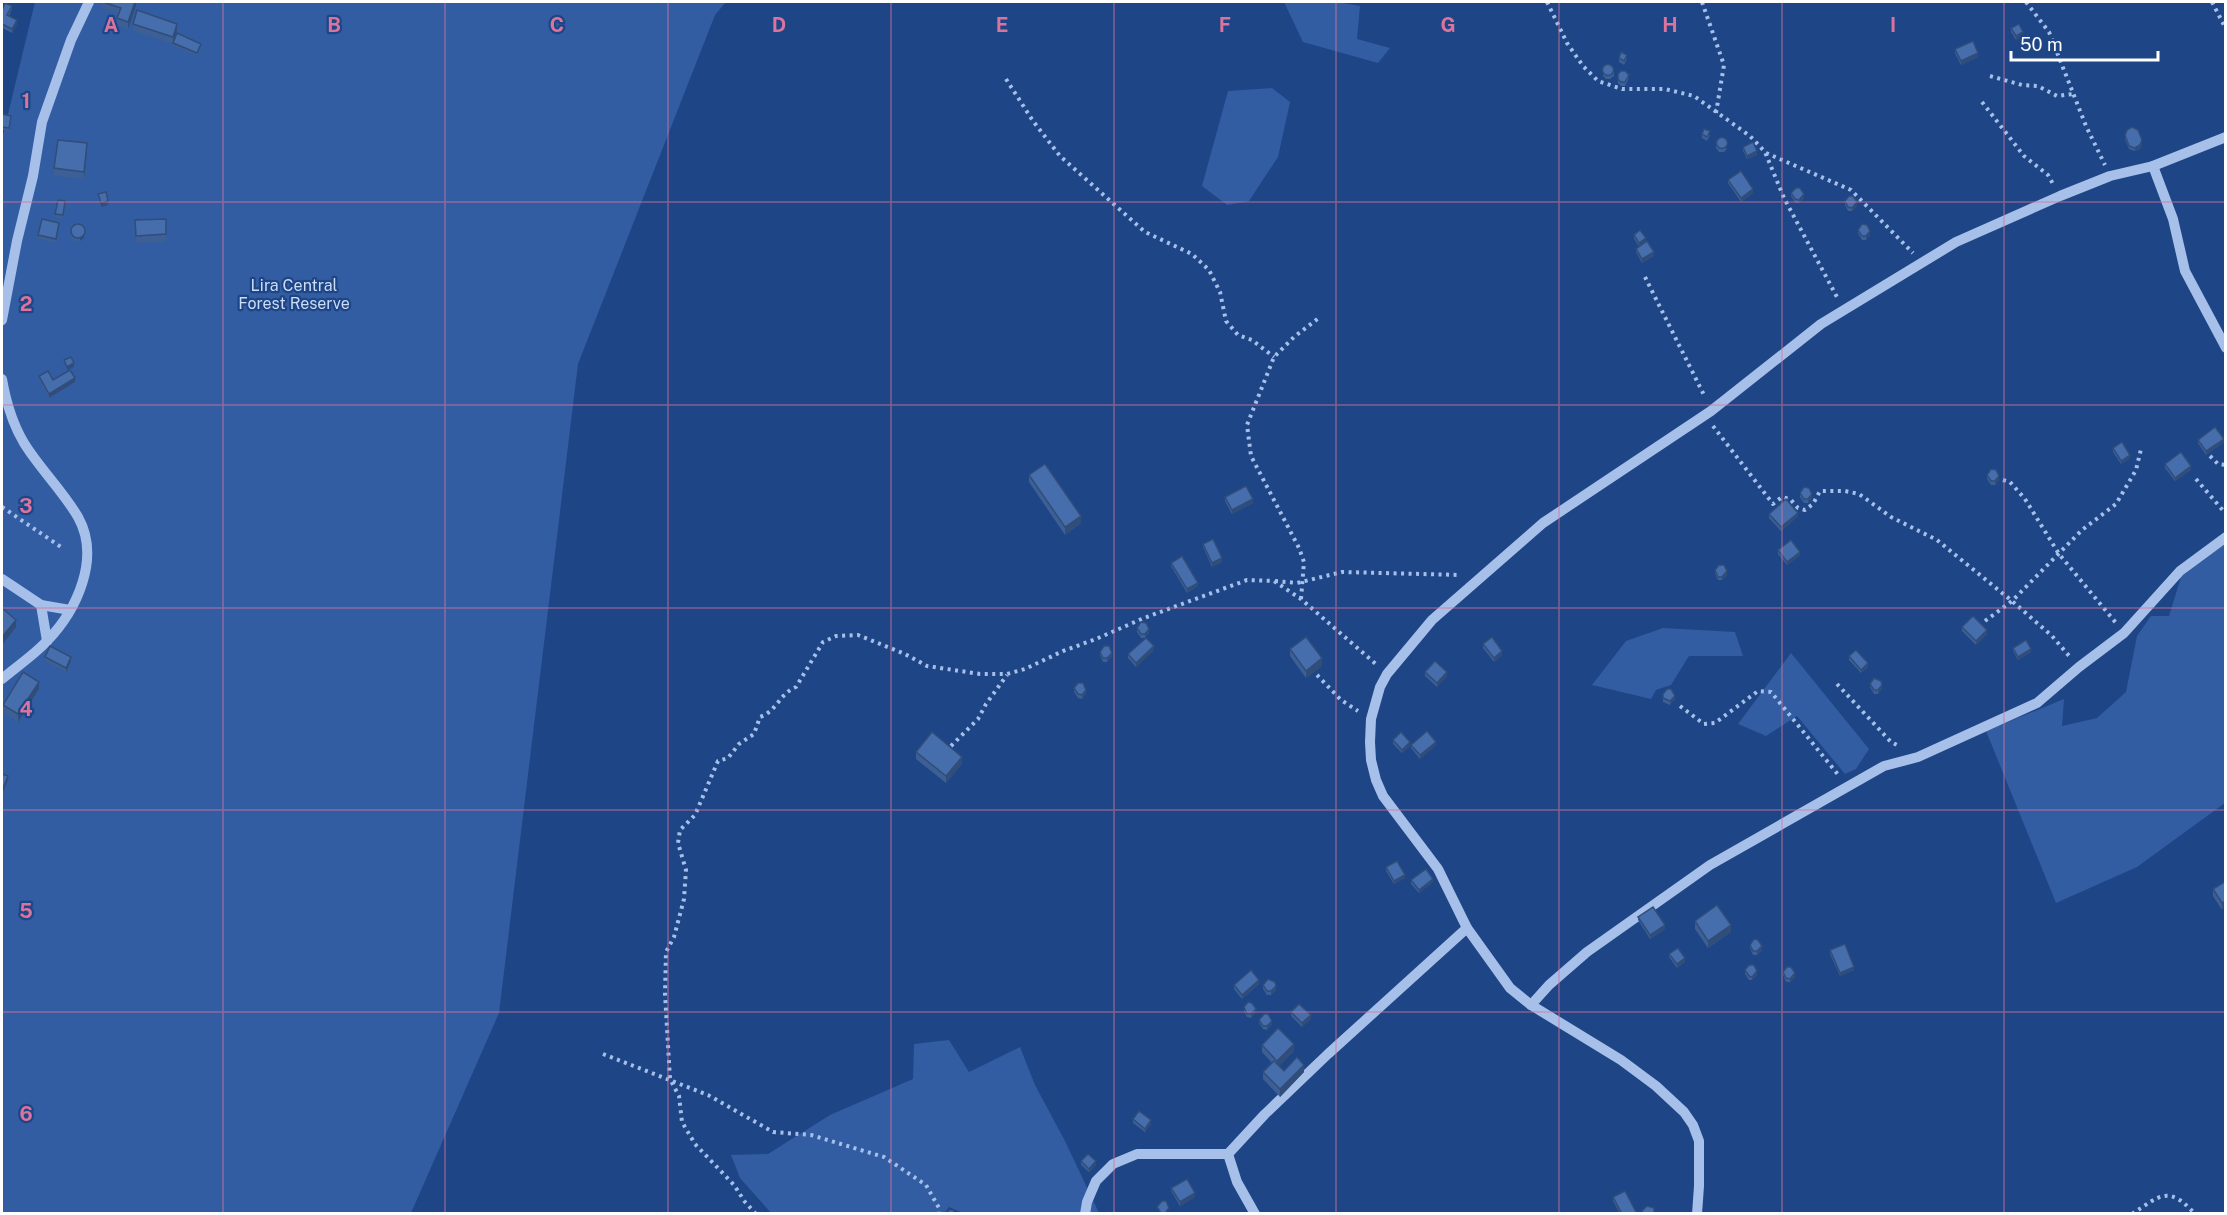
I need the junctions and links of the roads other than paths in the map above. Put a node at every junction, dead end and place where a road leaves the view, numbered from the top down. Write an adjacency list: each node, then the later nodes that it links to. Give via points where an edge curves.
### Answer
1 (89, 2): 4 (street, via 42,122)
2 (2226, 137): 3 (street)
3 (2153, 166): 5 (street, via 2173,219 2185,271); 13 (street, via 2110,176 1956,242 1821,324 1708,413 1543,523 1432,620 1380,687 1371,719 1371,760 1383,796 1438,869)
4 (2, 320)
5 (2226, 348)
6 (2, 379): 10 (street, via 8,409 24,443 84,531 88,545 85,580)
7 (2226, 537): 14 (street, via 2180,571 2124,633 2037,703 1918,757 1884,766 1710,865 1587,952)
8 (2, 579): 9 (street)
9 (41, 605): 10 (street); 11 (street)
10 (70, 610): 11 (street)
11 (47, 640): 12 (street)
12 (2, 679)
13 (1467, 928): 14 (street, via 1510,988); 15 (street, via 1328,1054)
14 (1531, 1005): 18 (street, via 1621,1060 1684,1112 1699,1141)
15 (1228, 1154): 16 (street, via 1137,1154 1113,1164 1096,1181); 17 (street, via 1237,1182)
16 (1085, 1214)
17 (1255, 1214)
18 (1696, 1214)

